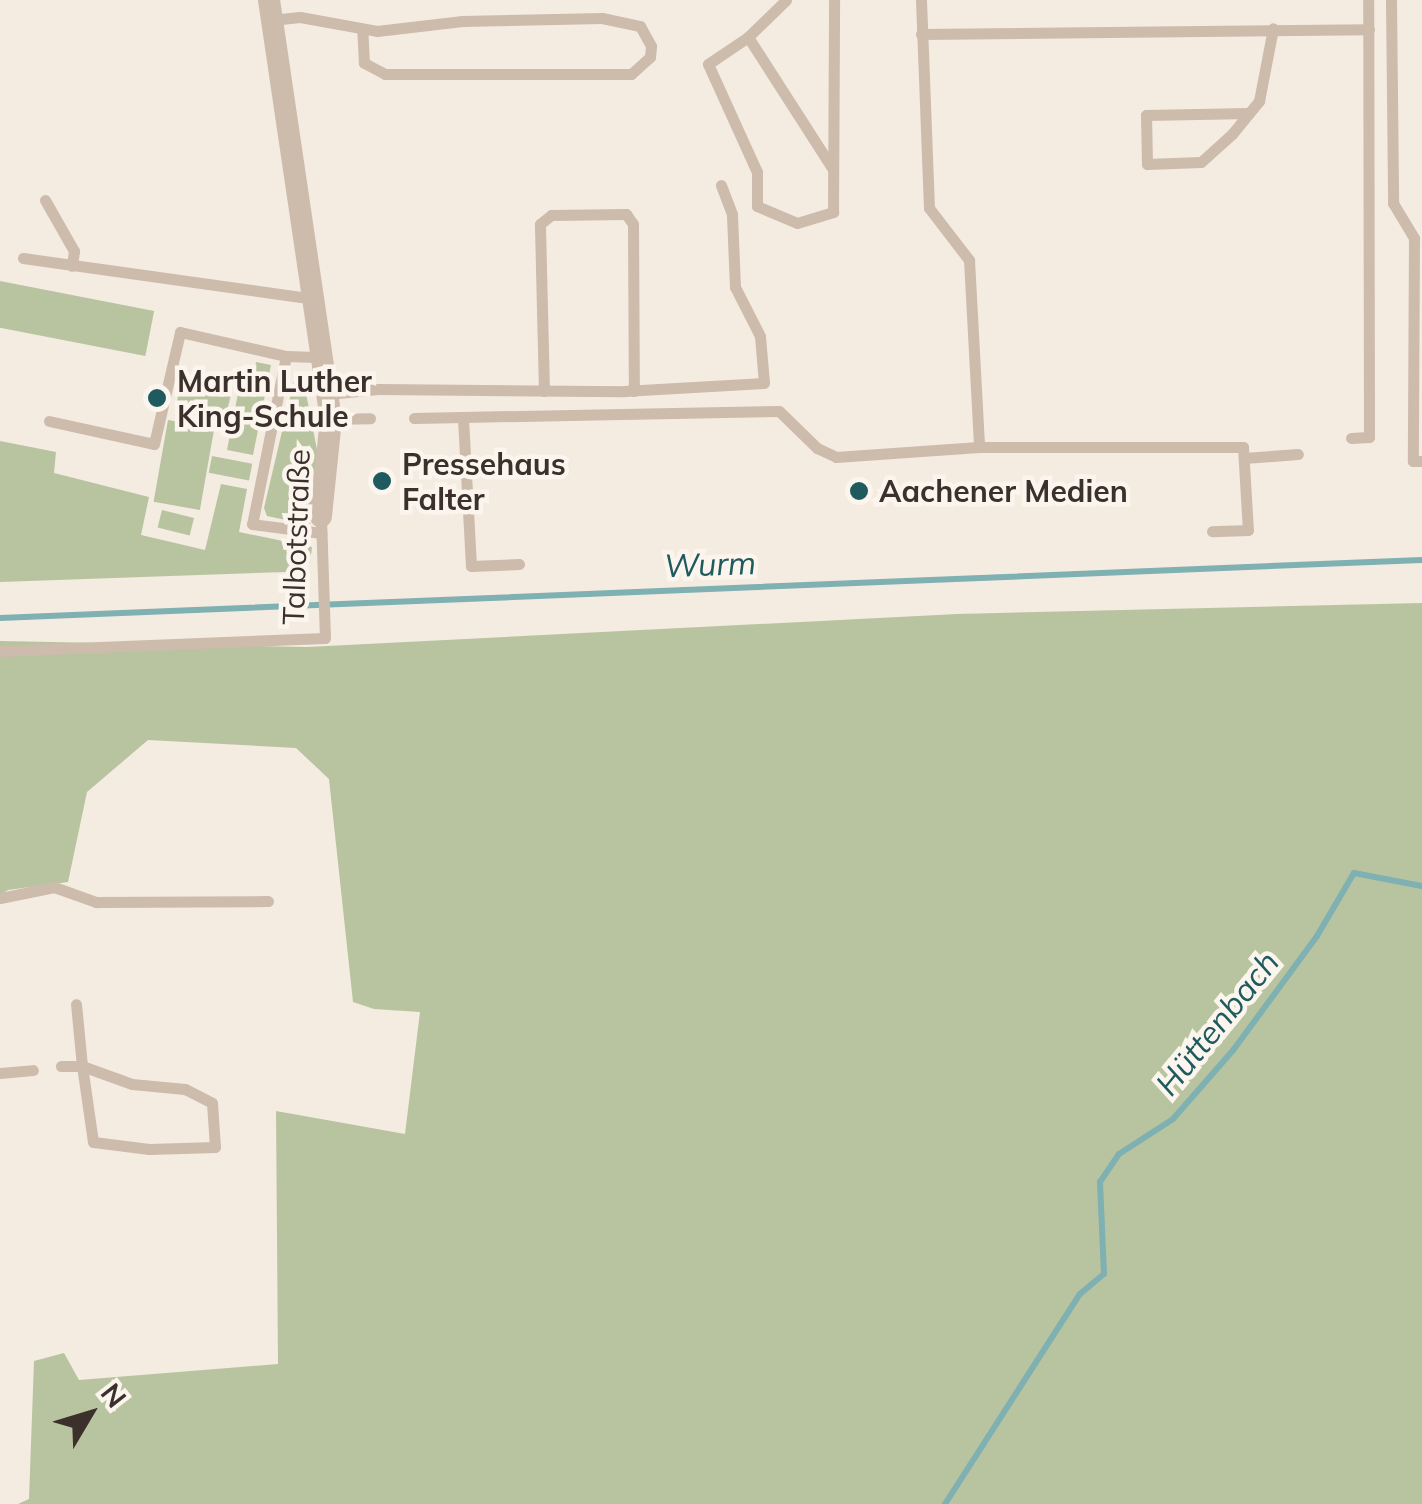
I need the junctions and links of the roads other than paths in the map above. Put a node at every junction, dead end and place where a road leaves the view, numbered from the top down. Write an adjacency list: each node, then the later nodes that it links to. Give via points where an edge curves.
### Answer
1 (786, 0): 11 (lane)
2 (834, 0): 13 (lane)
3 (921, 0): 10 (lane)
4 (1368, 0): 8 (lane)
5 (1391, 0): 16 (lane, via 1393,203)
6 (270, 10): 9 (lane); 19 (street, Talbotstraße)
7 (1273, 28): 8 (lane); 10 (lane); 12 (lane, via 1258,101)
8 (1368, 29): 30 (lane, via 1368,437)
9 (362, 30): 9 (lane, via 602,18 640,26 651,46 650,57 630,74 385,74 364,63)
10 (921, 34): 31 (lane, via 928,208 969,260)
11 (748, 37): 13 (lane); 13 (lane, via 708,64 757,172 757,206 797,223 833,212)
12 (1249, 113): 12 (lane, via 1201,162 1147,164 1146,115)
13 (833, 170)
14 (721, 185): 23 (lane, via 732,214 735,286 760,336 764,383)
15 (45, 200): 18 (lane, via 74,251)
16 (1418, 238): 34 (lane, via 1412,461)
17 (23, 258): 18 (lane)
18 (72, 266): 19 (lane)
19 (313, 299): 21 (street, Talbotstraße)
20 (286, 356): 21 (lane); 29 (lane, via 180,332 154,444); 35 (lane, via 252,524)
21 (322, 357): 24 (street, Talbotstraße)
22 (544, 391): 23 (lane); 23 (lane, via 540,224 551,215 626,214 633,224); 24 (lane, via 378,388)
23 (634, 391)
24 (328, 394): 28 (street, Talbotstraße)
25 (463, 417): 27 (lane); 31 (lane, via 779,411 836,457); 37 (lane, via 471,566)
26 (370, 418): 28 (lane)
27 (414, 418)
28 (332, 419): 35 (street, Talbotstraße)
29 (49, 421)
30 (1351, 438)
31 (979, 447): 33 (lane, via 1243,447)
32 (1298, 454): 33 (lane)
33 (1244, 458): 36 (lane, via 1248,530)
34 (1422, 461)
35 (321, 525): 38 (lane, Talbotstraße, via 325,638)
36 (1212, 532)
37 (519, 564)
38 (0, 651)
39 (0, 898): 40 (lane, via 54,887 96,902)
40 (268, 901)
41 (76, 1004): 43 (lane)
42 (61, 1066): 43 (lane)
43 (82, 1066): 43 (lane, via 132,1084 185,1089 212,1104 215,1148 93,1142)
44 (33, 1070): 45 (lane)
45 (0, 1073)

